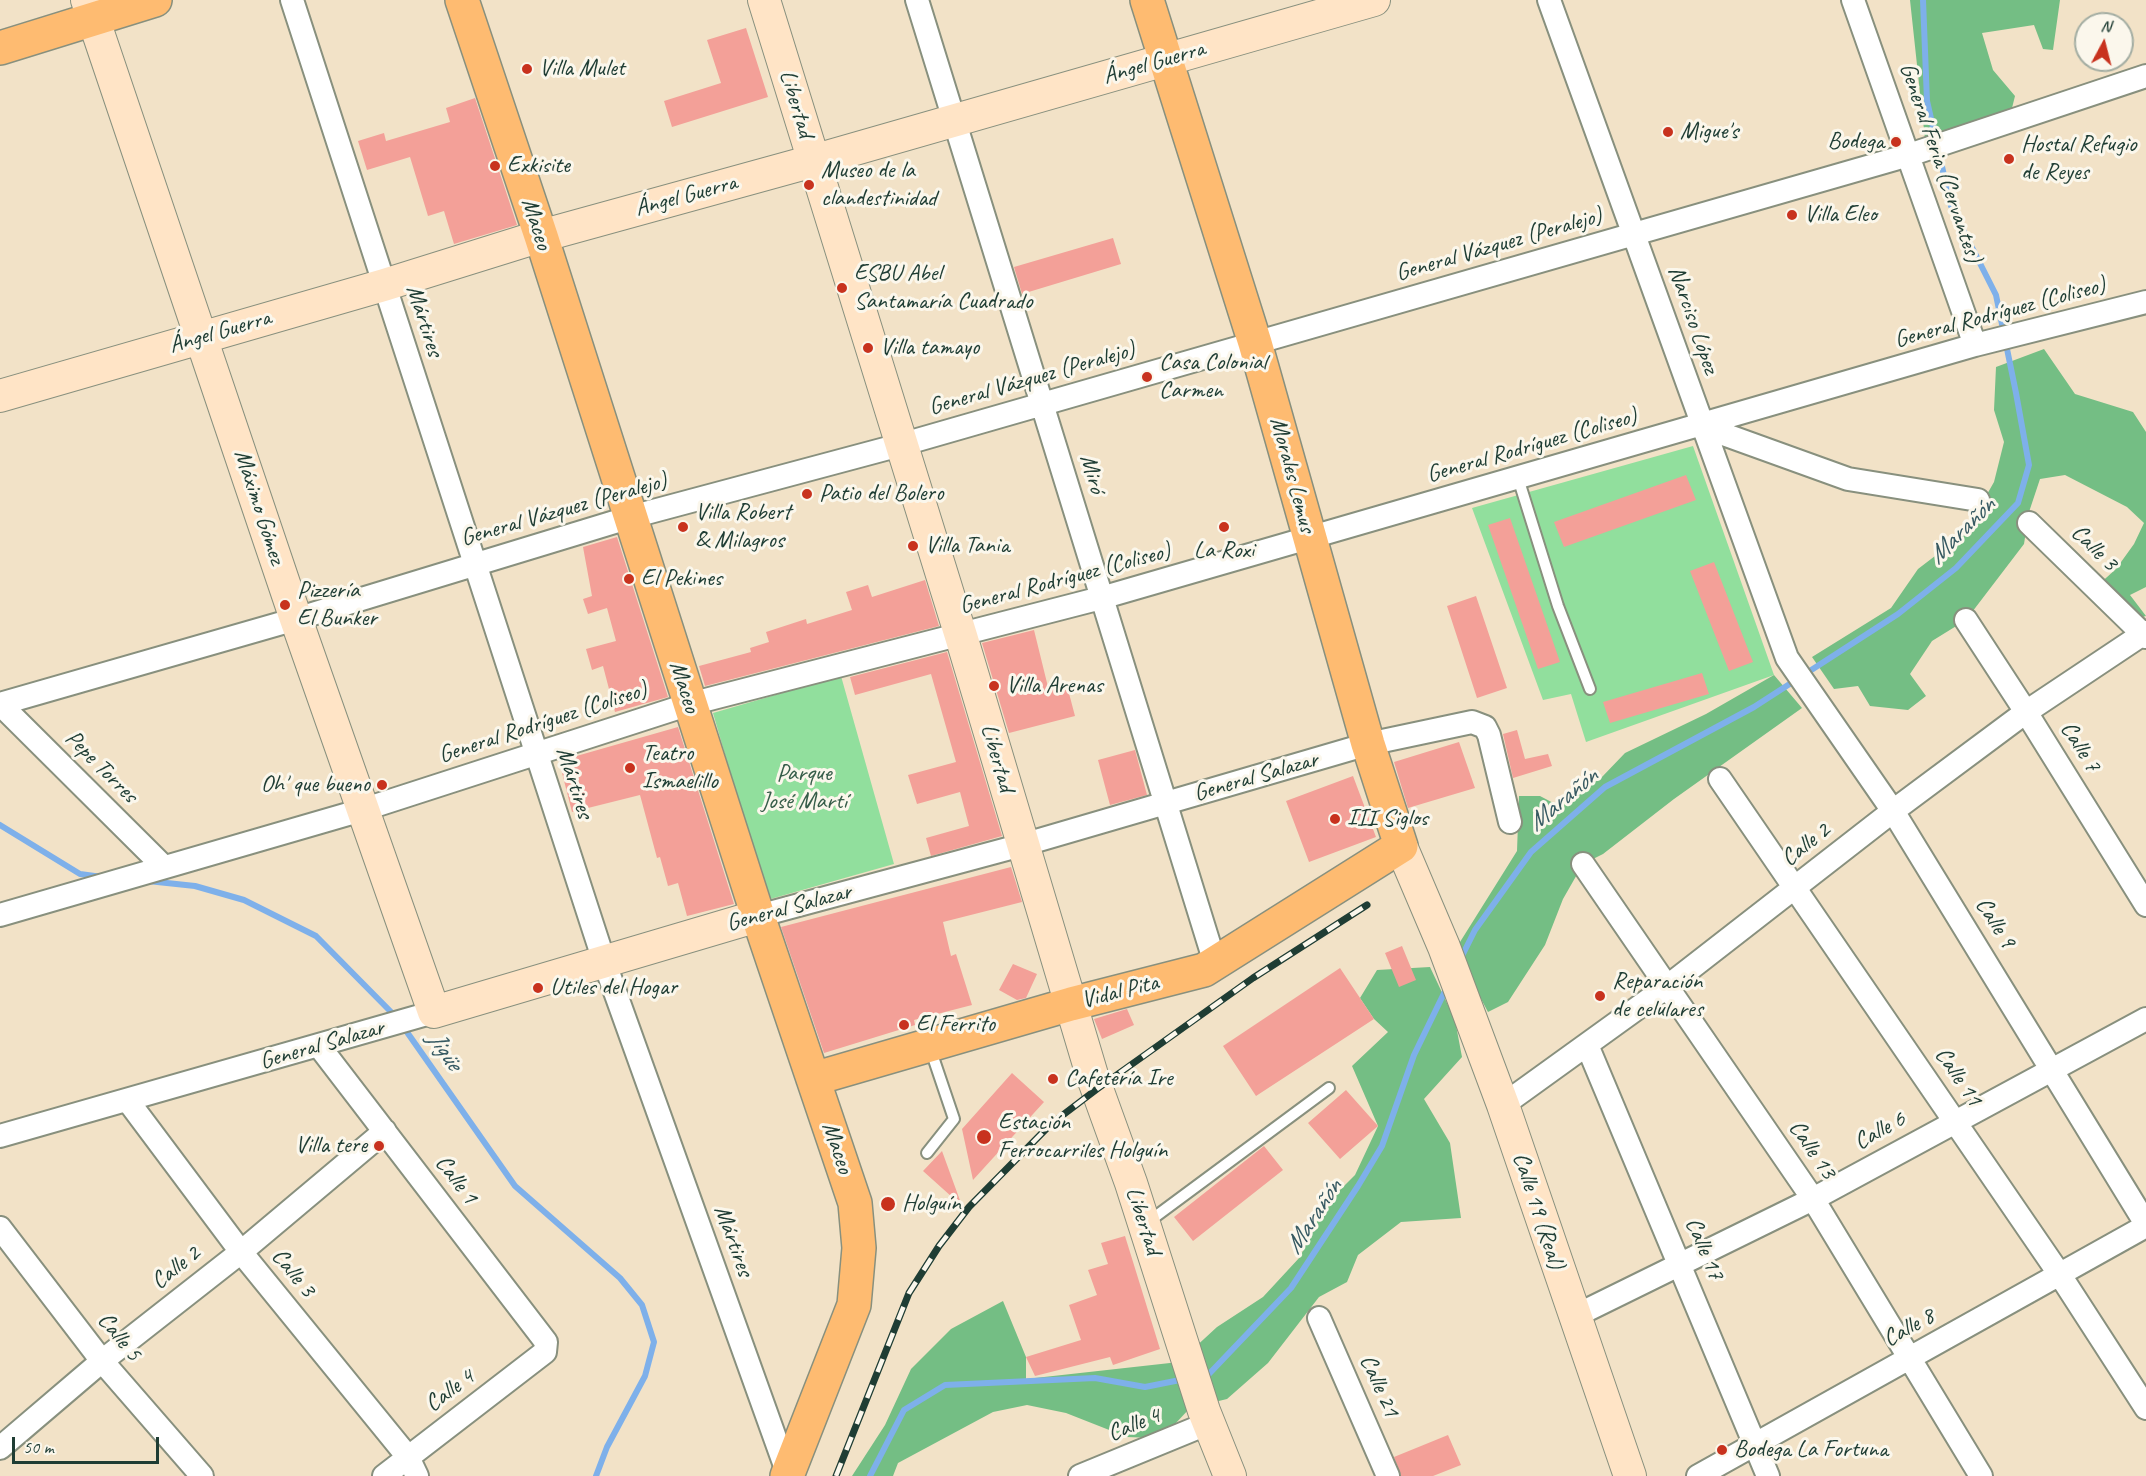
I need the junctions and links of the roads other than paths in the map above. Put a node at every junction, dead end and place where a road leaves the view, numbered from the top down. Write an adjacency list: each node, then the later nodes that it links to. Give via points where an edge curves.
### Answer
1 (155, 0): 10 (main road)
2 (292, 0): 19 (street, Mártires)
3 (462, 0): 18 (main road, Maceo)
4 (764, 0): 16 (street, Libertad)
5 (917, 0): 14 (street, Miró)
6 (1147, 0): 12 (main road, Morales Lemus)
7 (1374, 0): 12 (street, Ángel Guerra)
8 (1549, 0): 17 (street, Narciso López)
9 (1853, 0): 15 (street, General Feria (Cervantes))
10 (90, 10): 11 (main road); 21 (street, Máximo Gómez)
11 (0, 48)
12 (1167, 60): 14 (street, Ángel Guerra); 22 (main road, Morales Lemus)
13 (2146, 76): 15 (street, General Vázquez (Peralejo))
14 (954, 121): 16 (street, Ángel Guerra); 25 (street, Miró)
15 (1909, 155): 17 (street, General Vázquez (Peralejo)); 23 (street, General Feria (Cervantes))
16 (813, 161): 18 (street, Ángel Guerra); 27 (street, Libertad)
17 (1634, 234): 22 (street, General Vázquez (Peralejo)); 26 (street, Narciso López)
18 (541, 236): 19 (street, Ángel Guerra); 30 (main road, Maceo)
19 (384, 285): 21 (street, Ángel Guerra); 33 (street, Mártires)
20 (2146, 302): 23 (street, General Rodríguez (Coliseo))
21 (202, 337): 24 (street, Ángel Guerra); 35 (street, Máximo Gómez)
22 (1255, 343): 25 (street, General Vázquez (Peralejo)); 32 (main road, Morales Lemus)
23 (1975, 345): 26 (street, General Rodríguez (Coliseo))
24 (0, 396)
25 (1044, 404): 27 (street, General Vázquez (Peralejo)); 34 (street, Miró)
26 (1701, 426): 28 (street, General Rodríguez (Coliseo)); 29 (street, via 1848,479); 39 (street, Narciso López)
27 (900, 445): 30 (street, General Vázquez (Peralejo)); 38 (street, Libertad)
28 (1518, 478): 32 (street, General Rodríguez (Coliseo)); 40 (lane, via 1558,606)
29 (1978, 500)
30 (631, 517): 33 (street, General Vázquez (Peralejo)); 42 (main road, Maceo)
31 (2029, 523): 37 (street, Calle 3)
32 (1309, 538): 34 (street, General Rodríguez (Coliseo)); 44 (main road, Morales Lemus)
33 (474, 564): 35 (street, General Vázquez (Peralejo)); 45 (street, Mártires)
34 (1101, 598): 38 (street, General Rodríguez (Coliseo)); 47 (street, Miró)
35 (296, 619): 41 (street, General Vázquez (Peralejo)); 48 (street, Máximo Gómez)
36 (1966, 620): 43 (street, Calle 7)
37 (2145, 634): 43 (street, Calle 2)
38 (961, 636): 42 (street, General Rodríguez (Coliseo)); 51 (street, Libertad)
39 (1787, 658): 49 (street, Calle 9)
40 (1590, 688)
41 (0, 704): 54 (street, Pepe Torres)
42 (690, 704): 45 (street, General Rodríguez (Coliseo)); 58 (main road, Maceo)
43 (2026, 712): 49 (street, Calle 2); 56 (street, Calle 7)
44 (1368, 744): 47 (street, General Salazar); 50 (street, General Salazar, via 1472,722 1485,727); 52 (main road, Morales Lemus)
45 (536, 754): 48 (street, General Rodríguez (Coliseo)); 60 (street, Mártires)
46 (1720, 779): 55 (street, Calle 11)
47 (1164, 804): 51 (street, General Salazar); 61 (street, Miró)
48 (362, 810): 54 (street, General Rodríguez (Coliseo)); 64 (street, Máximo Gómez)
49 (1893, 811): 55 (street, Calle 2); 69 (street, Calle 9)
50 (1510, 822)
51 (1022, 845): 58 (street, General Salazar); 63 (street, Libertad)
52 (1401, 846): 59 (street, Morales Lemus); 61 (main road, Vidal Pita)
53 (1582, 864): 62 (street, Calle 13)
54 (159, 868): 57 (street, General Rodríguez (Coliseo))
55 (1796, 887): 62 (street, Calle 2); 74 (street, Calle 11)
56 (2146, 905)
57 (0, 915)
58 (758, 916): 60 (street, General Salazar); 70 (main road, Maceo)
59 (1444, 947): 73 (street, Calle 19 (Real))
60 (604, 962): 64 (street, General Salazar); 95 (street, Mártires)
61 (1215, 963): 63 (main road, Vidal Pita, via 1204,970)
62 (1668, 986): 67 (street, Calle 2); 78 (street, Calle 13)
63 (1071, 1004): 66 (main road, Vidal Pita); 79 (street, Libertad)
64 (412, 1018): 68 (street, General Salazar)
65 (2146, 1019): 69 (street, Calle 6)
66 (929, 1045): 70 (main road, Vidal Pita); 77 (lane, via 954,1119)
67 (1587, 1045): 73 (street, Calle 2); 83 (street, Calle 17)
68 (319, 1046): 72 (street, General Salazar); 75 (street, Calle 1)
69 (2053, 1069): 74 (street, Calle 6); 80 (street, Calle 9)
70 (813, 1079): 95 (main road, Maceo, via 855,1203 859,1248 854,1305)
71 (1329, 1088): 79 (lane)
72 (128, 1101): 76 (street, General Salazar); 82 (street, Calle 3)
73 (1503, 1105): 85 (street, Calle 19 (Real))
74 (1955, 1120): 78 (street, Calle 6); 84 (street, Calle 11)
75 (385, 1131): 82 (street, Calle 2); 87 (street, Calle 1)
76 (0, 1137)
77 (927, 1153)
78 (1813, 1199): 83 (street, Calle 6); 88 (street, Calle 13)
79 (1144, 1225): 91 (street, Libertad)
80 (2146, 1225): 84 (street, Calle 8)
81 (0, 1228): 89 (street, Calle 5)
82 (241, 1252): 89 (street, Calle 2); 94 (street, Calle 3)
83 (1682, 1264): 85 (street, Calle 6); 92 (street, Calle 17)
84 (2060, 1275): 88 (street, Calle 8); 90 (street, Calle 11)
85 (1574, 1317): 101 (street, Calle 19 (Real))
86 (1319, 1318): 100 (street, Calle 21)
87 (547, 1348): 94 (street, Calle 4)
88 (1909, 1358): 92 (street, Calle 8); 104 (street, Calle 13)
89 (102, 1361): 93 (street, Calle 2); 96 (street, Calle 5)
90 (2146, 1408)
91 (1206, 1417): 98 (street, Calle 4); 99 (street, Libertad)
92 (1756, 1444): 102 (street, Calle 8); 103 (street, Calle 17)
93 (0, 1448)
94 (412, 1467): 97 (street, Calle 4)
95 (787, 1475)
96 (202, 1476)
97 (384, 1476)
98 (1080, 1476)
99 (1230, 1476)
100 (1388, 1476)
101 (1630, 1476)
102 (1698, 1476)
103 (1768, 1476)
104 (1981, 1476)

